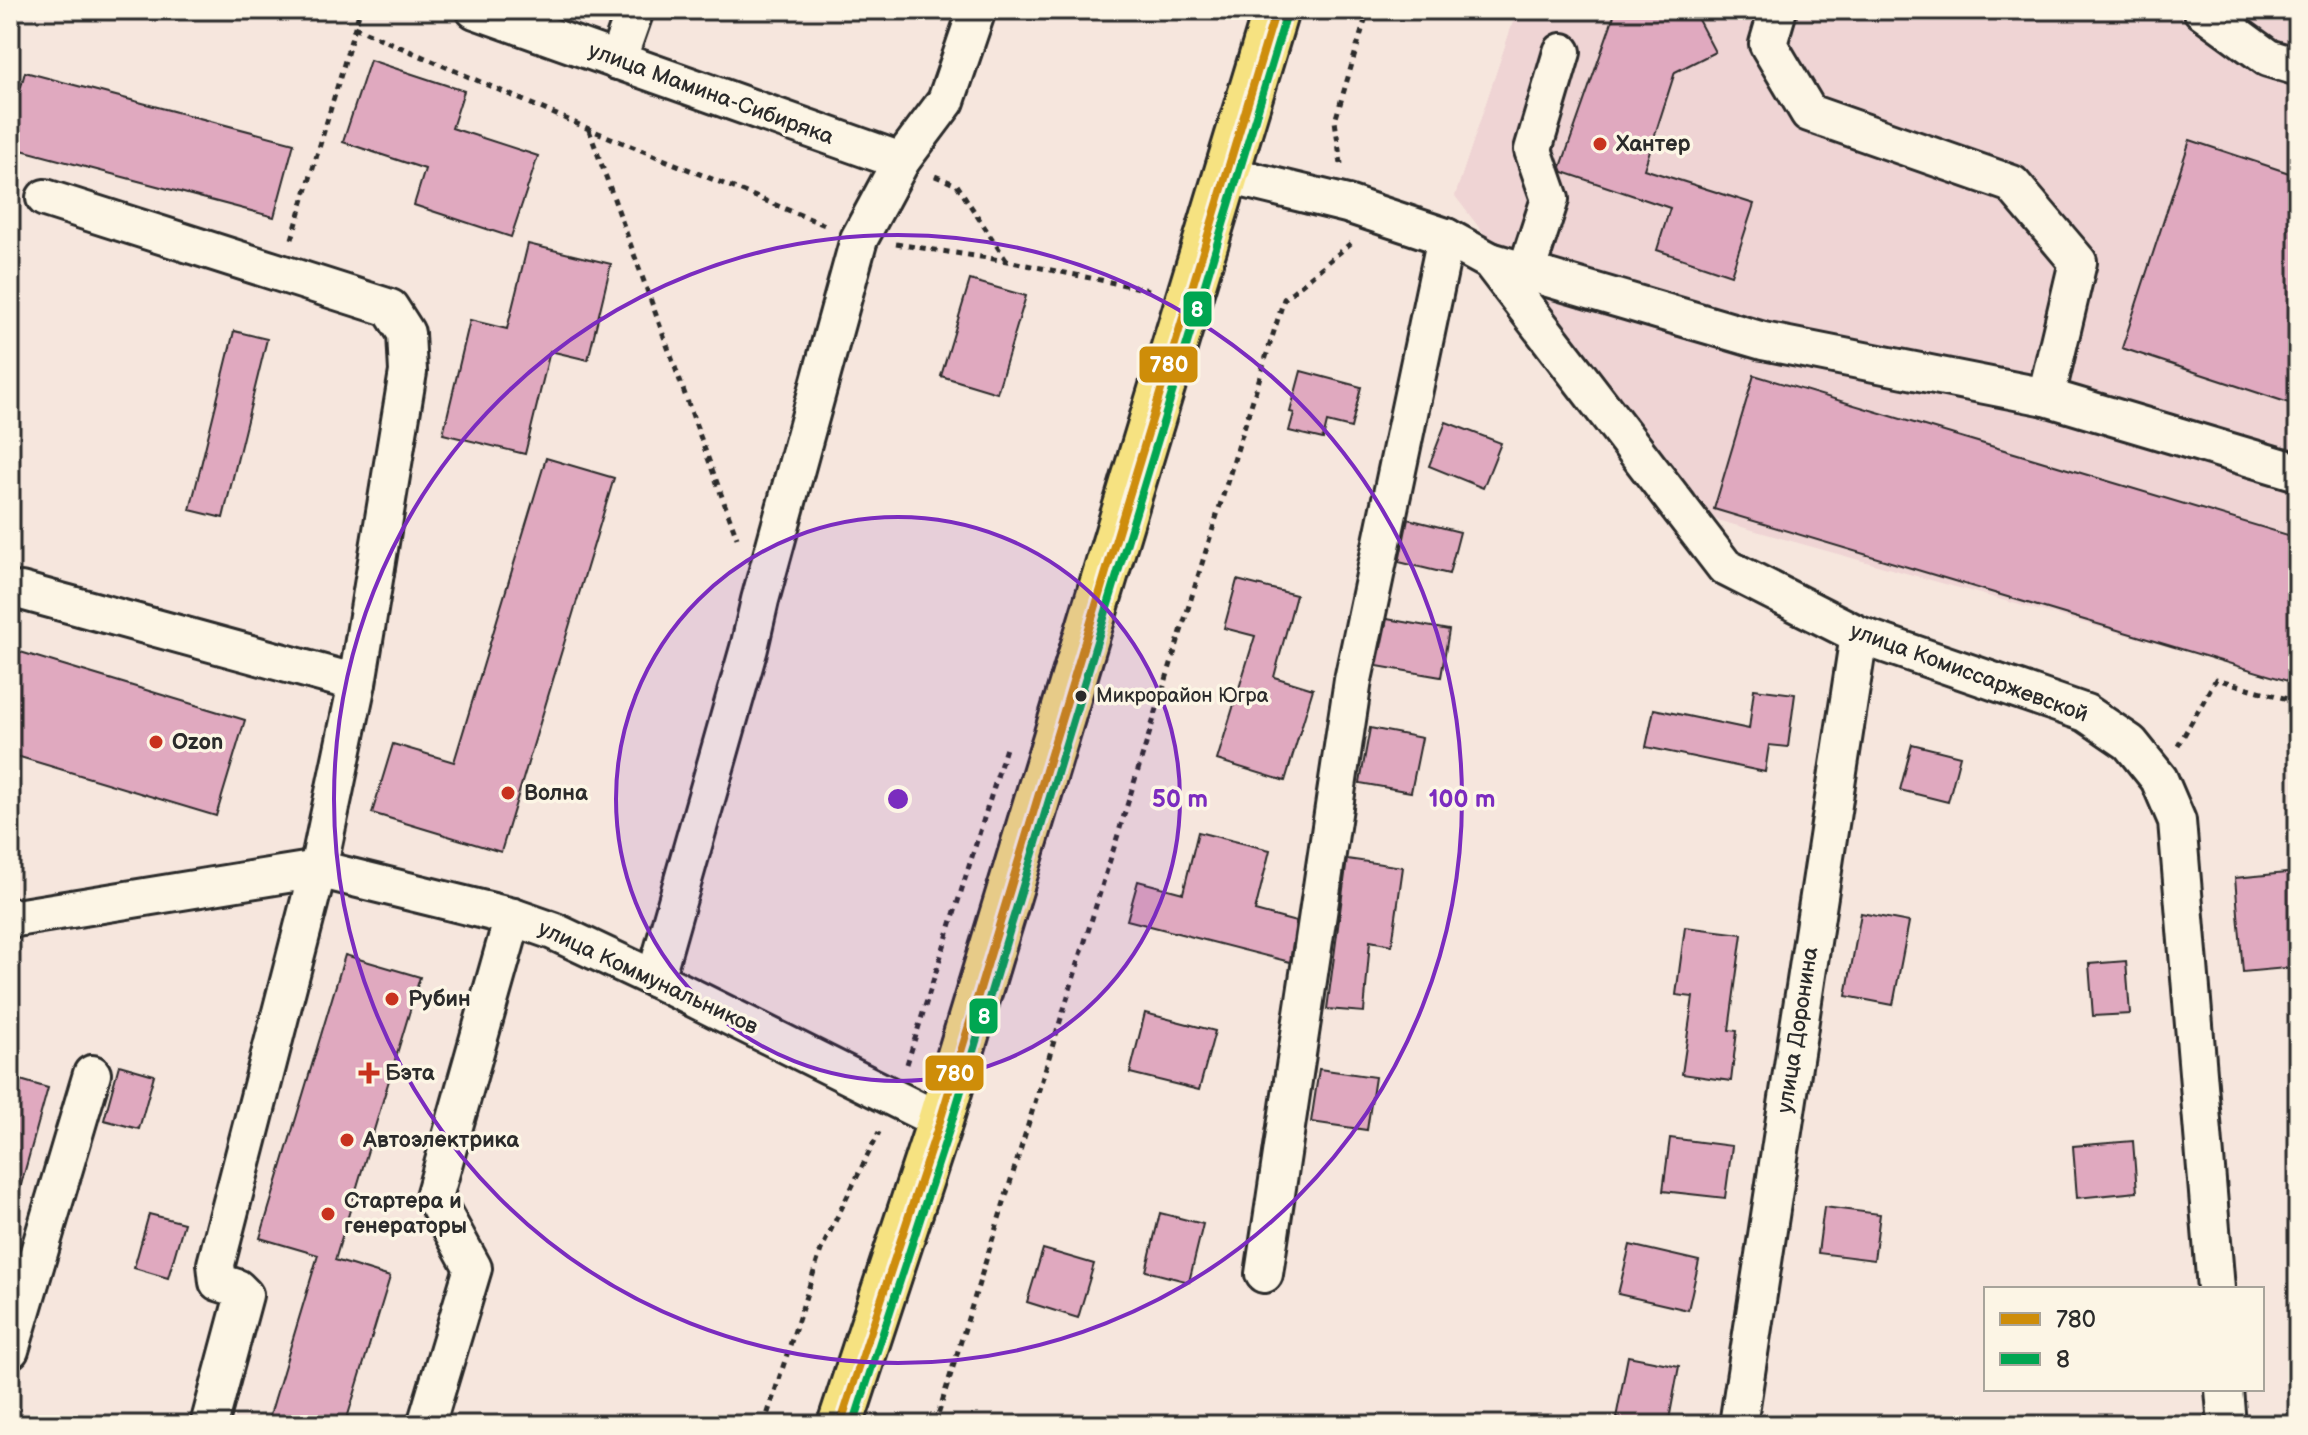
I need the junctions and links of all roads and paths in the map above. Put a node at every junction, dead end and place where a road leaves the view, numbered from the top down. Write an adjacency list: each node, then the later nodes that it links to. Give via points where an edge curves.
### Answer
1 (360, 10): 9 (path)
2 (475, 10): 11 (street, улица Мамина-Сибиряка)
3 (635, 10): 11 (street)
4 (977, 10): 14 (street, via 946,101)
5 (1276, 10): 15 (main road)
6 (1368, 10): 17 (path, via 1335,121)
7 (1778, 10): 25 (street, via 1768,44 1809,113 2012,184 2078,262)
8 (2202, 10): 12 (street, via 2268,58)
9 (354, 27): 13 (path); 23 (path)
10 (1562, 52): 22 (street, via 1533,150 1550,199)
11 (617, 61): 14 (street, улица Мамина-Сибиряка)
12 (2298, 67)
13 (589, 129): 19 (path); 27 (path)
14 (901, 161): 19 (street); 20 (path, via 957,185)
15 (1228, 175): 17 (street, улица Комиссаржевской); 40 (main road)
16 (45, 198): 23 (street)
17 (1347, 204): 18 (street, улица Комиссаржевской); 49 (path, via 1355,239 1284,299)
18 (1446, 237): 21 (street, улица Комиссаржевской); 41 (street, via 1353,680)
19 (859, 239): 20 (path); 37 (street)
20 (1007, 261): 24 (path)
21 (1490, 261): 22 (street); 29 (street, улица Комиссаржевской, via 1725,567)
22 (1526, 272): 25 (street, via 1763,341)
23 (282, 273): 30 (street, via 390,308 406,333 408,372)
24 (1150, 291)
25 (2046, 397): 26 (street)
26 (2298, 472)
27 (738, 541)
28 (21, 591): 30 (street)
29 (1859, 635): 33 (street, улица Комиссаржевской, via 2086,713 2130,743); 50 (street, улица Доронина)
30 (357, 683): 34 (street)
31 (2298, 702): 33 (path, via 2216,679)
32 (1011, 732): 39 (path)
33 (2159, 779): 42 (street, улица Комиссаржевской, via 2177,821)
34 (318, 869): 35 (street, улица Коммунальников); 36 (street, улица Коммунальников); 45 (street, via 216,1264 218,1282 244,1295)
35 (10, 916)
36 (513, 917): 37 (street, улица Коммунальников); 46 (street, via 434,1197 473,1268)
37 (655, 979): 39 (street, улица Коммунальников)
38 (92, 1074): 43 (street)
39 (896, 1098): 40 (street, улица Коммунальников); 47 (path, via 821,1250)
40 (940, 1121): 48 (main road)
41 (1264, 1274)
42 (2216, 1287)
43 (10, 1350)
44 (2224, 1391): 51 (street)
45 (209, 1425)
46 (426, 1425)
47 (764, 1425)
48 (840, 1425)
49 (935, 1425)
50 (1738, 1425)
51 (2227, 1425)

